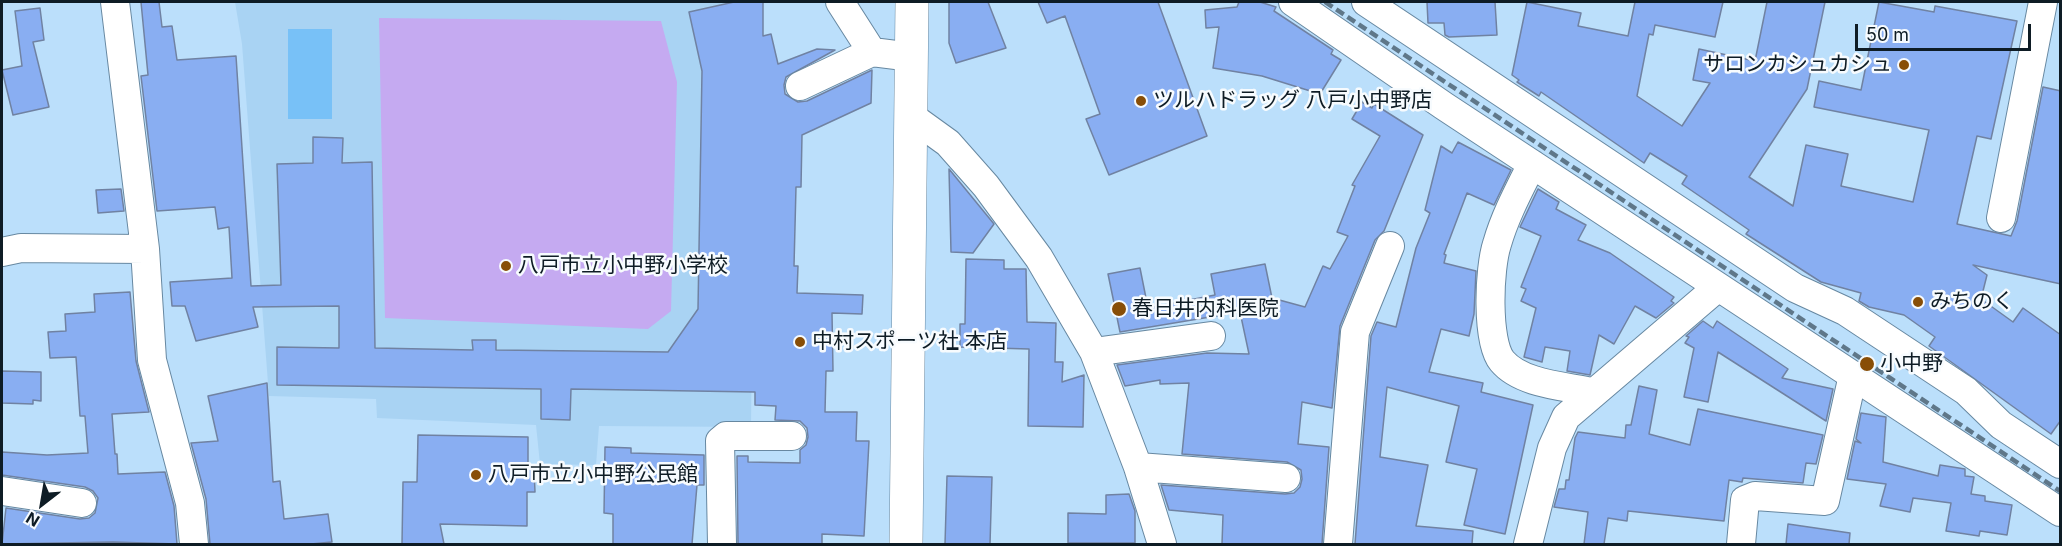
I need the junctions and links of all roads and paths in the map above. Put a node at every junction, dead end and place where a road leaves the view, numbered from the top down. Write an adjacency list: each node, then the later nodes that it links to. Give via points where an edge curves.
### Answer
1 (115, 2): 14 (street)
2 (840, 2): 7 (street)
3 (912, 2): 8 (street)
4 (1293, 2): 11 (street)
5 (1366, 2): 22 (street, via 1795,288 1845,310 1966,391 2001,425)
6 (2043, 2): 12 (street)
7 (872, 52): 8 (street); 9 (street)
8 (912, 57): 10 (street)
9 (800, 86)
10 (912, 117): 18 (street, via 948,143 986,186 1039,258); 30 (street)
11 (1532, 164): 16 (street); 20 (street, via 1496,246 1491,305 1494,345 1502,361 1527,378)
12 (2001, 218)
13 (1390, 246): 32 (street, via 1355,332)
14 (145, 249): 15 (street, via 21,248); 28 (street, via 152,360 190,503)
15 (2, 252)
16 (1718, 286): 19 (street); 20 (street)
17 (1211, 336): 18 (street)
18 (1094, 352): 23 (street)
19 (1854, 375): 27 (street); 34 (street, via 1825,501 1755,496 1745,500)
20 (1592, 392): 33 (street, via 1566,417 1552,448)
21 (792, 436): 29 (street, via 726,436 720,441)
22 (2061, 464)
23 (1138, 467): 24 (street); 31 (street)
24 (1286, 478)
25 (2, 491): 26 (street)
26 (82, 503)
27 (2061, 512)
28 (194, 544)
29 (722, 544)
30 (906, 544)
31 (1162, 544)
32 (1338, 544)
33 (1528, 544)
34 (1740, 544)

